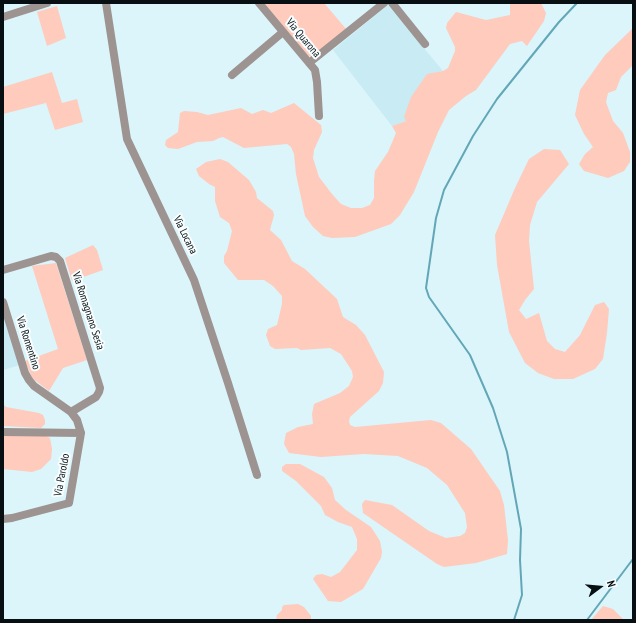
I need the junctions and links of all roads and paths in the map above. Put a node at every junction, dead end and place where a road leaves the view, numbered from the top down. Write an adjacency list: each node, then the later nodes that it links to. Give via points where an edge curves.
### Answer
1 (47, 3): 6 (street)
2 (106, 3): 17 (street, Via Locana, via 127,140 194,280)
3 (259, 3): 7 (street, Via Quarona)
4 (384, 3): 9 (street)
5 (392, 3): 8 (street)
6 (3, 17)
7 (283, 32): 9 (street, Via Quarona); 10 (street)
8 (426, 44)
9 (310, 63): 11 (street, Via Quarona, via 317,79)
10 (232, 75)
11 (319, 116)
12 (3, 270): 14 (street, Via Romagnano Sesia, via 51,256 60,261 100,388 94,398)
13 (3, 302): 14 (street, Via Romentino, via 29,380)
14 (71, 412): 16 (street, Via Romentino, via 78,420)
15 (3, 432): 16 (street)
16 (81, 433): 18 (street, Via Paroldo, via 69,503)
17 (256, 475)
18 (3, 519)

